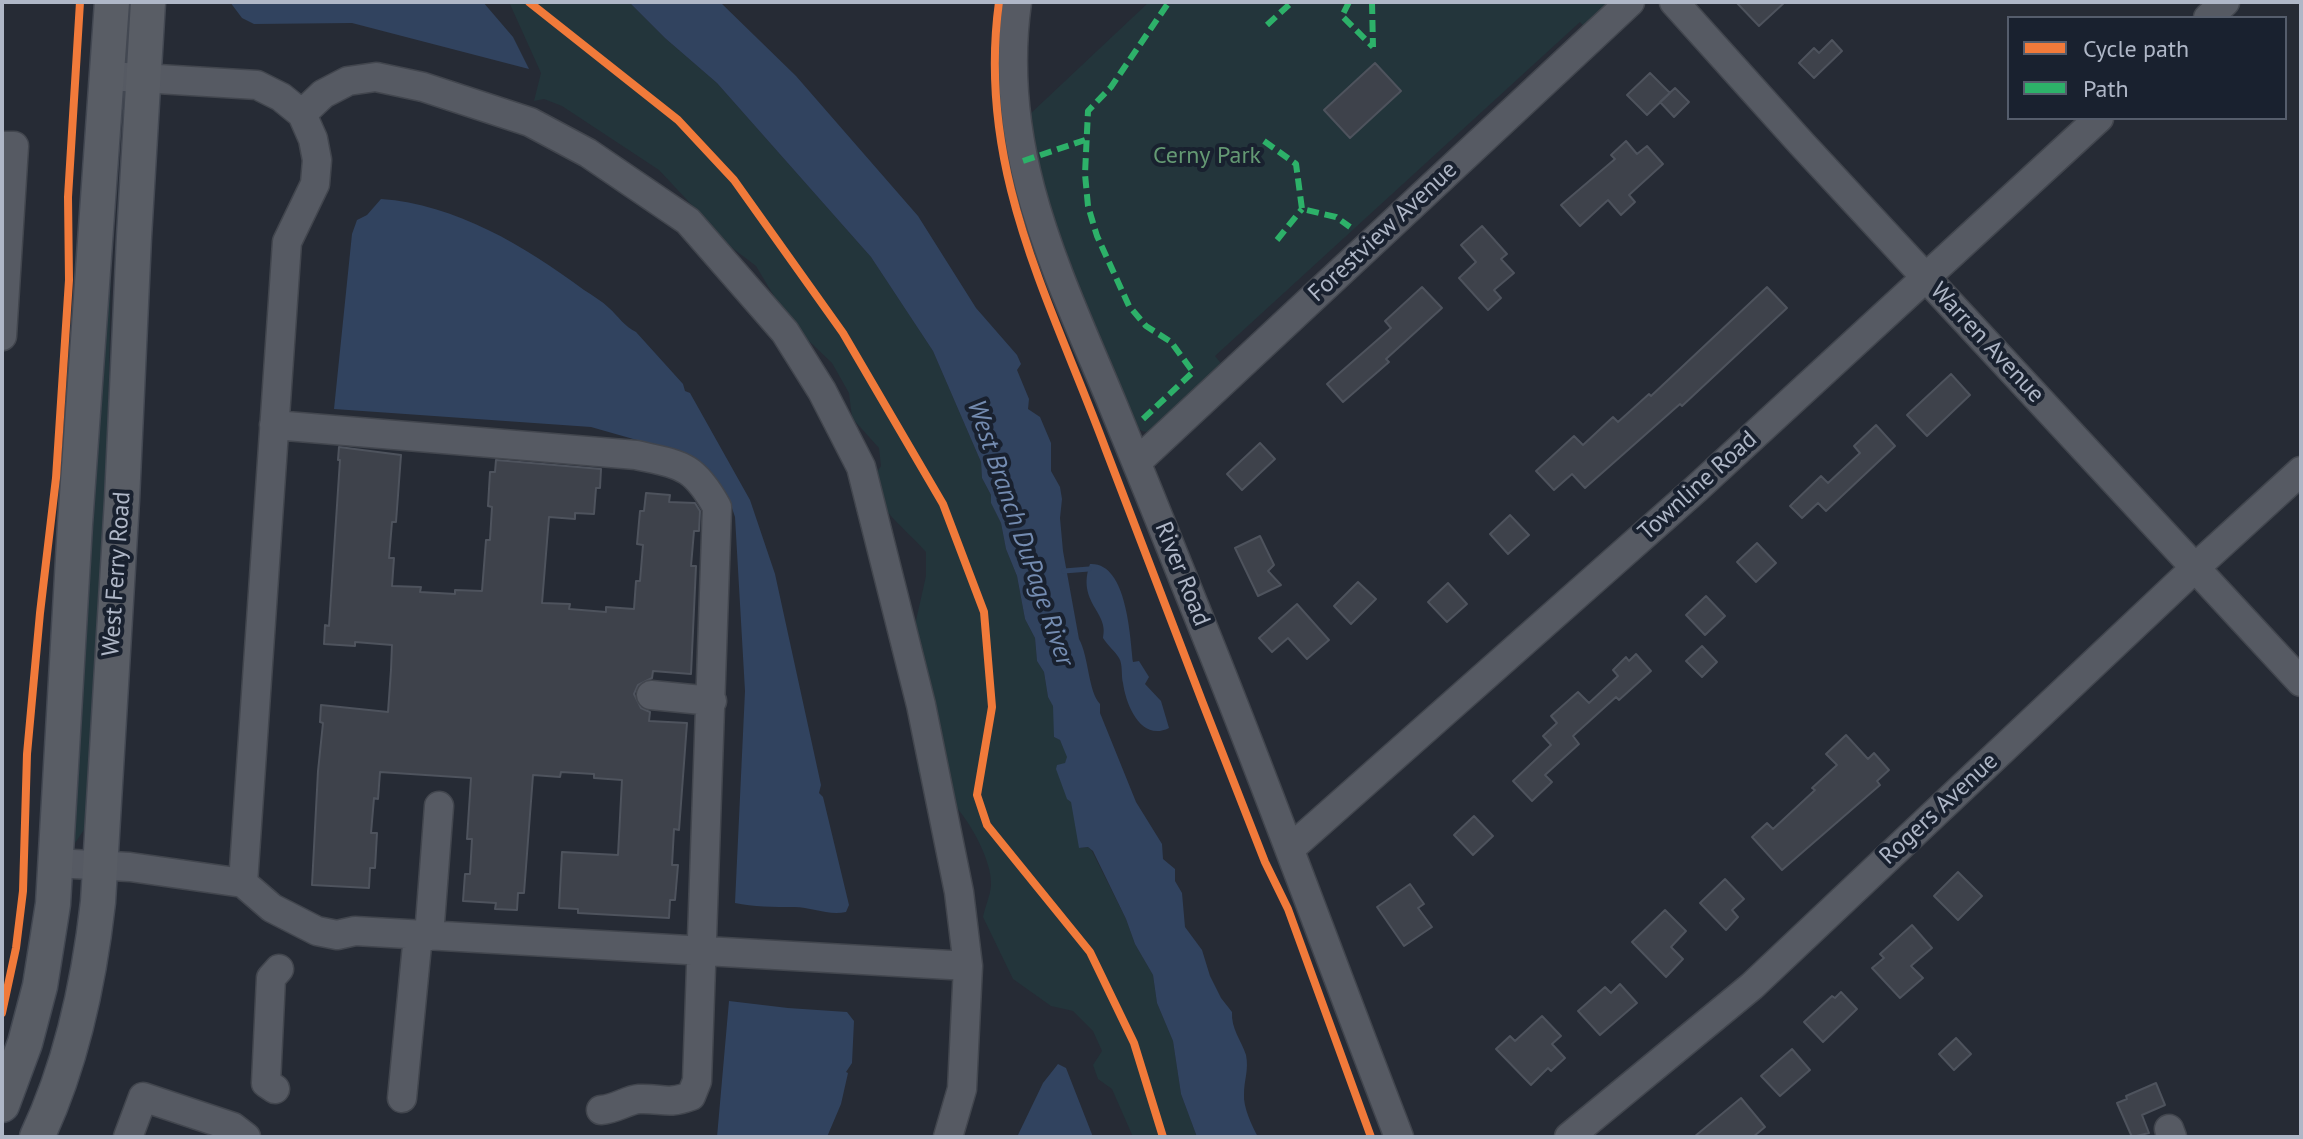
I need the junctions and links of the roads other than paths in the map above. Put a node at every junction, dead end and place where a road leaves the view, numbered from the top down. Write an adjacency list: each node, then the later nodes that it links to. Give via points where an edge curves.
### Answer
1 (112, 2): 8 (main road, West Ferry Road)
2 (148, 2): 9 (main road, West Ferry Road)
3 (1017, 2): 17 (street, River Road, via 1018,127 1034,209)
4 (1630, 2): 17 (street, Forestview Avenue)
5 (1674, 2): 14 (street, Warren Avenue)
6 (2225, 2): 7 (street)
7 (2210, 16)
8 (108, 76): 9 (street); 25 (main road, West Ferry Road)
9 (143, 77): 10 (street, via 257,85); 26 (main road, West Ferry Road)
10 (302, 114): 16 (street, via 317,160 315,184 287,242); 30 (street, via 323,94 348,81 376,77 530,122 588,153 688,221 785,332 861,467 921,705 959,892)
11 (2097, 120): 14 (street, Townline Road)
12 (2, 146): 13 (street, via 14,146)
13 (5, 238): 15 (street)
14 (1926, 278): 19 (street, Warren Avenue); 24 (street, Townline Road, via 1685,500)
15 (2, 336)
16 (274, 425): 22 (street, via 636,455 683,465 705,484 717,507); 27 (street)
17 (1137, 462): 24 (street, River Road)
18 (2301, 471): 19 (street, Rogers Avenue)
19 (2196, 567): 20 (street, Warren Avenue); 41 (street, Rogers Avenue, via 1752,986)
20 (2301, 682)
21 (651, 695): 22 (street)
22 (712, 701): 29 (street)
23 (439, 806): 28 (street)
24 (1291, 848): 40 (street, River Road)
25 (54, 863): 26 (street); 34 (main road, West Ferry Road, via 43,971)
26 (99, 866): 27 (street); 36 (main road, West Ferry Road, via 92,951 80,1011)
27 (251, 888): 28 (street, via 289,897 355,931)
28 (424, 936): 29 (street); 33 (street)
29 (702, 953): 30 (street); 35 (street, via 697,1081 691,1096 673,1102 636,1099)
30 (968, 966): 39 (street, via 962,1089)
31 (279, 969): 32 (street, via 271,978 266,1083)
32 (275, 1089)
33 (402, 1098)
34 (2, 1105)
35 (601, 1110)
36 (37, 1137)
37 (128, 1137): 38 (street, via 143,1097 233,1127)
38 (246, 1137)
39 (948, 1137)
40 (1399, 1137)
41 (1569, 1137)

